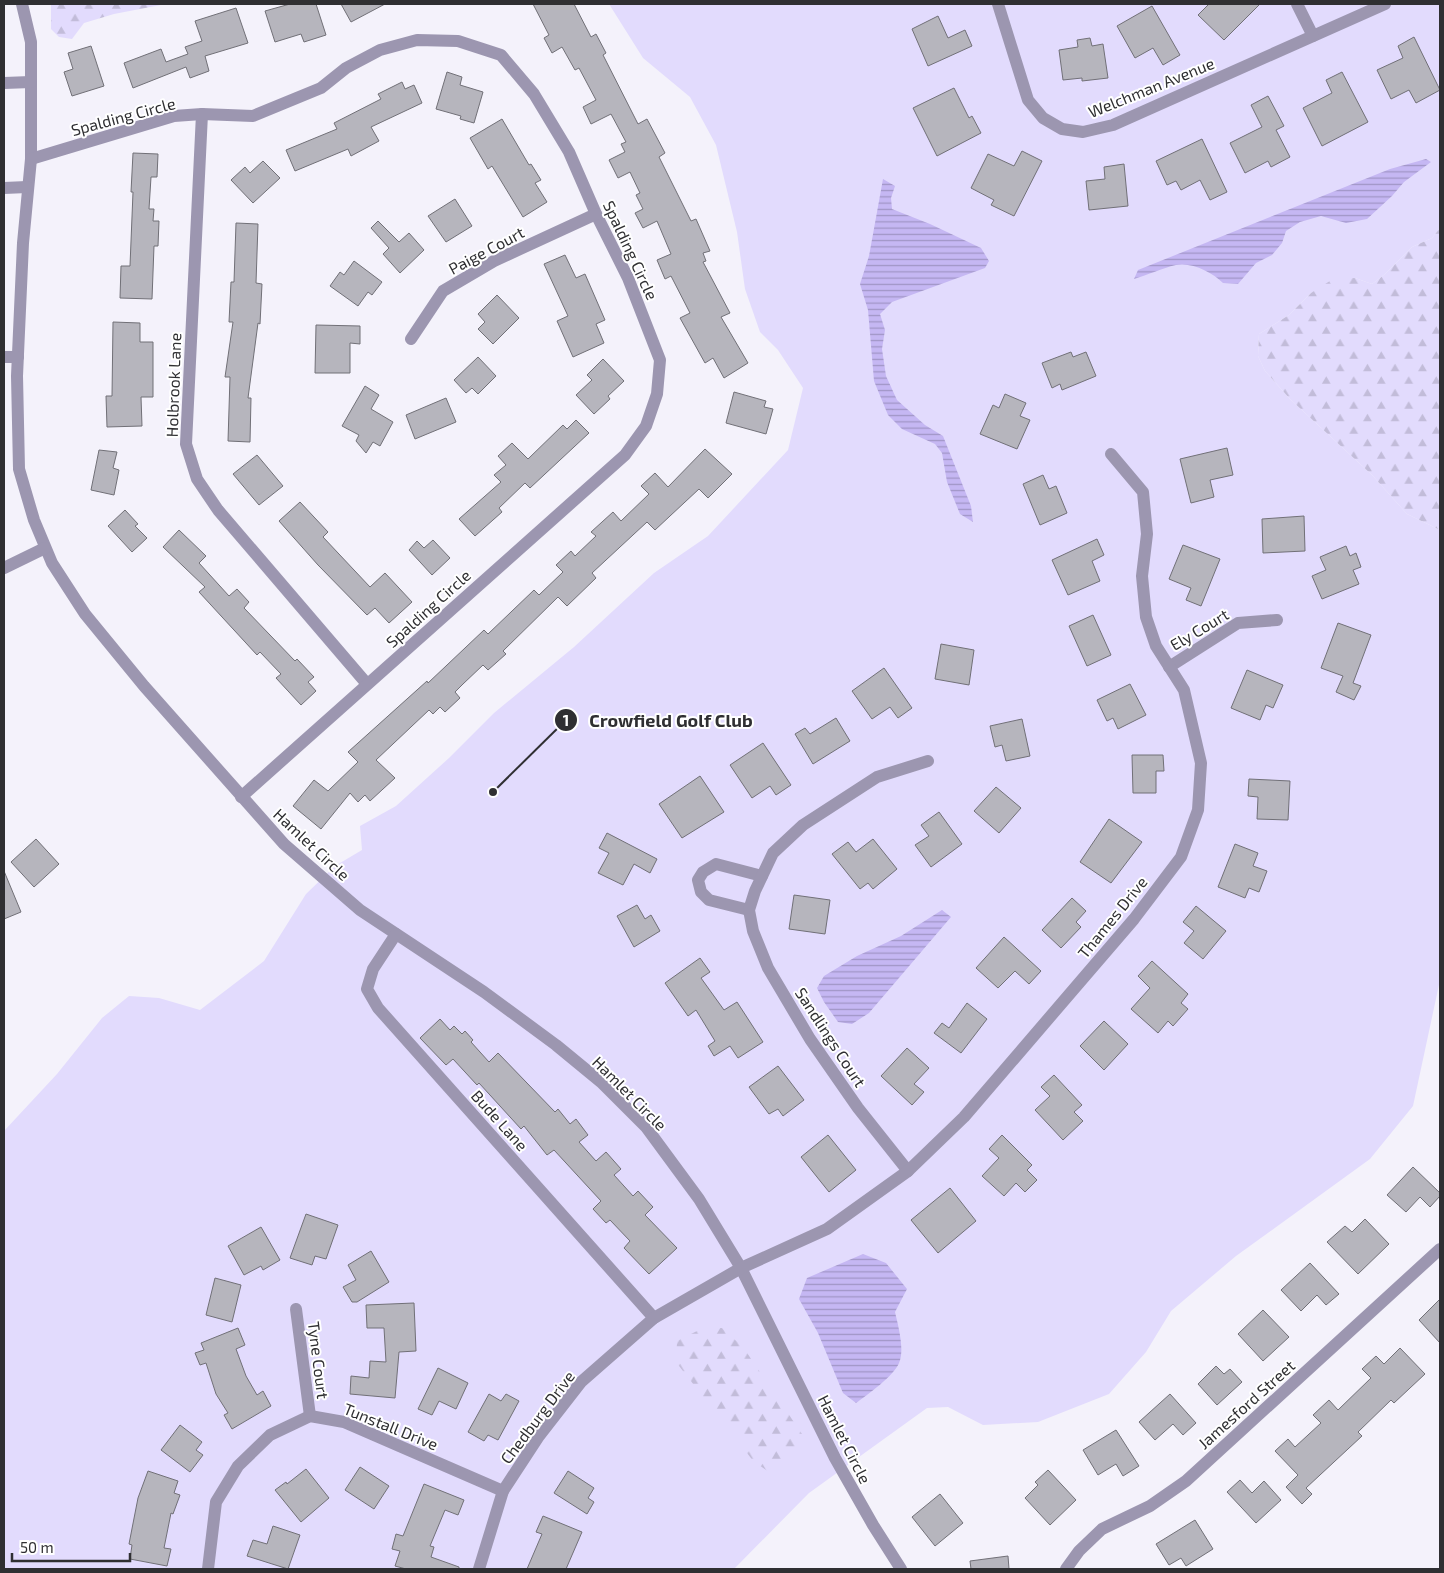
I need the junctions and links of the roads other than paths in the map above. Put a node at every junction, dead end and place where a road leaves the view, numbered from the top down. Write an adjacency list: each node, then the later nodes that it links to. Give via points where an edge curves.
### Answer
1 (22, 4): 6 (street, Hamlet Circle, via 32,42)
2 (998, 4): 5 (street, Welchman Avenue, via 1028,100 1043,118 1062,129 1083,132 1112,125)
3 (1297, 4): 5 (street)
4 (1385, 4): 5 (street, Welchman Avenue)
5 (1313, 36)
6 (31, 82): 7 (street); 9 (street, Hamlet Circle)
7 (4, 83)
8 (202, 114): 9 (street, Spalding Circle, via 174,116); 12 (street, Spalding Circle, via 253,116 321,88 346,68 380,50 417,40 458,41 501,55 534,94 569,152); 21 (street, Holbrook Lane, via 186,444 197,479 218,510)
9 (31, 158): 10 (street, Hamlet Circle)
10 (27, 187): 11 (street); 15 (street, Hamlet Circle)
11 (4, 188)
12 (596, 214): 13 (street, Paige Court, via 494,261 443,292); 21 (street, Spalding Circle, via 628,278 660,360 657,394 646,426 625,455)
13 (411, 339)
14 (4, 357): 15 (street)
15 (18, 357): 17 (street, Hamlet Circle, via 19,469)
16 (1111, 454): 20 (street, Thames Drive, via 1143,492 1147,534 1142,576 1146,617 1156,646)
17 (45, 548): 18 (street); 23 (street, Hamlet Circle, via 85,614)
18 (4, 568)
19 (1277, 620): 20 (street, Ely Court, via 1238,623)
20 (1169, 667): 27 (street, Thames Drive, via 1184,690 1201,763 1198,810 1181,857 1134,919 964,1117)
21 (367, 684): 23 (street, Spalding Circle)
22 (928, 761): 24 (street, via 878,777 803,825 773,853)
23 (241, 797): 26 (street, Hamlet Circle, via 284,844 360,910)
24 (762, 876): 25 (street); 25 (street, via 716,864 703,872 698,880 709,900)
25 (749, 910): 27 (street, Sandlings Court, via 752,931 768,968 810,1039 858,1108)
26 (396, 934): 29 (street, Hamlet Circle, via 484,992 601,1082 646,1127 699,1198); 31 (street, Bude Lane, via 373,969 367,989 378,1008)
27 (908, 1171): 29 (street, Thames Drive, via 827,1229)
28 (1440, 1249): 37 (street, Jamesford Street, via 1186,1481 1150,1506 1102,1530 1079,1551)
29 (741, 1268): 31 (street, Chedburg Drive); 36 (street, Hamlet Circle, via 834,1458)
30 (296, 1309): 32 (street, Tyne Court)
31 (654, 1318): 33 (street, Chedburg Drive, via 581,1382)
32 (310, 1416): 33 (street, Tunstall Drive, via 344,1422); 34 (street, via 270,1435 238,1466 216,1502)
33 (502, 1491): 35 (street, Chedburg Drive)
34 (208, 1569)
35 (479, 1569)
36 (901, 1569)
37 (1066, 1569)

